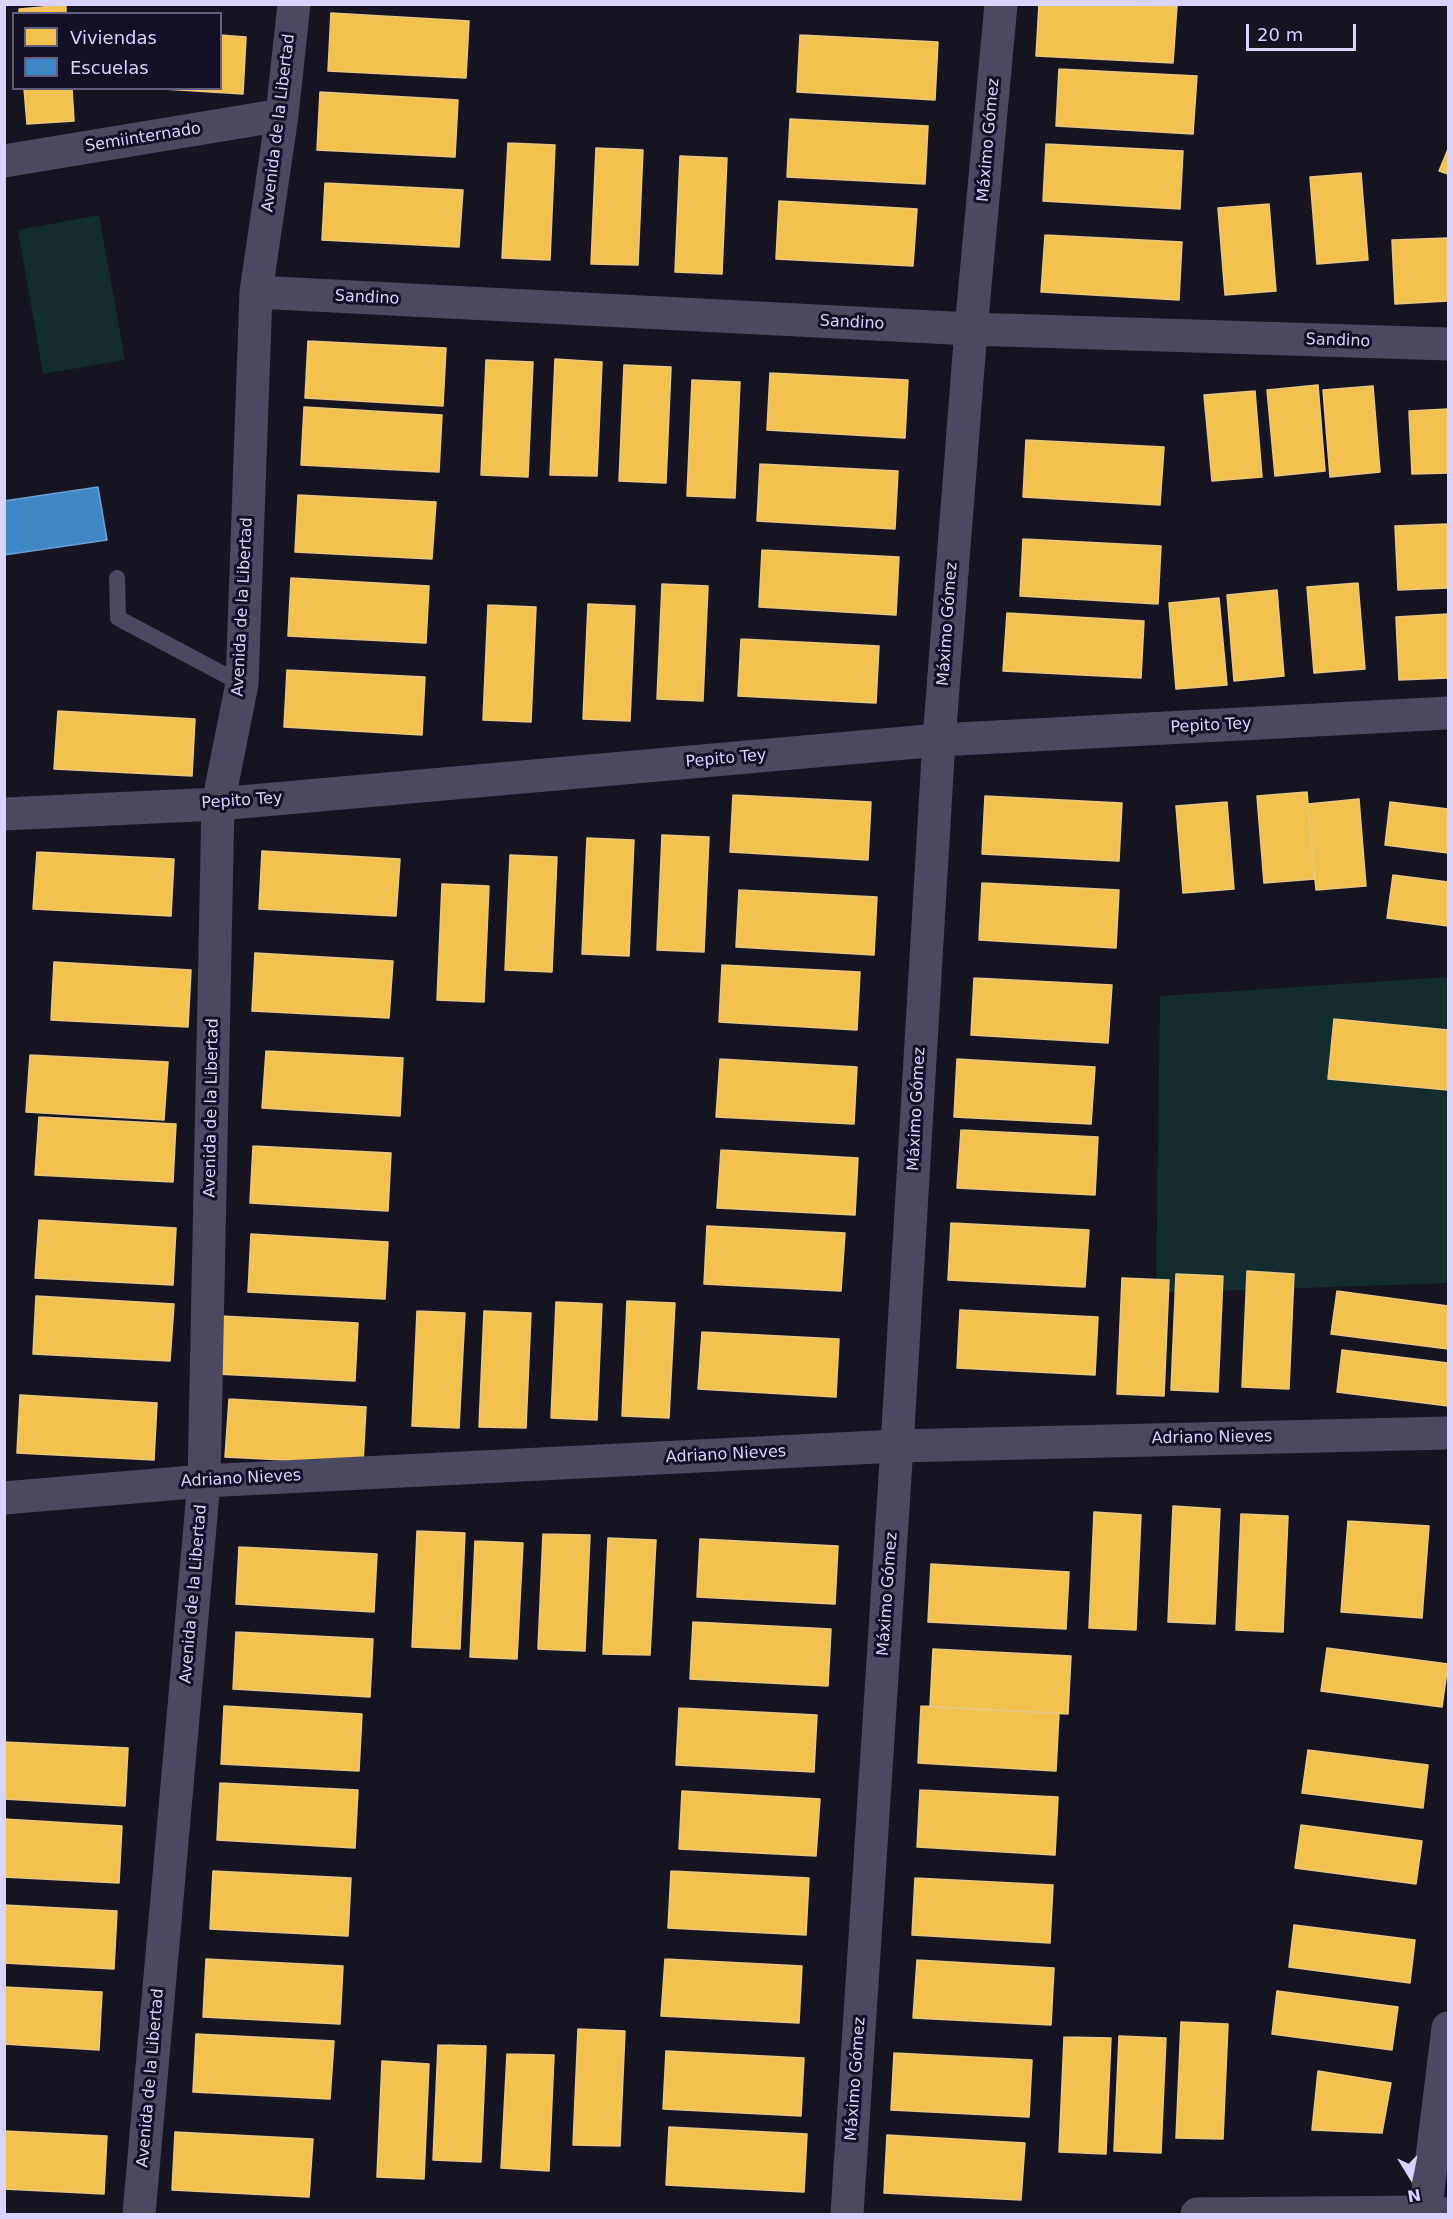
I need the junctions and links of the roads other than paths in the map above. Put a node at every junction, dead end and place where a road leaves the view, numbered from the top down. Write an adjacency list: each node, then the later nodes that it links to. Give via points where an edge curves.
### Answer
1 (294, 4): 3 (street, Avenida de la Libertad)
2 (1001, 4): 6 (street, Máximo Gómez)
3 (282, 115): 4 (street, Semiinternado); 5 (street, Avenida de la Libertad)
4 (4, 161)
5 (256, 292): 6 (street, Sandino); 9 (street, Avenida de la Libertad)
6 (971, 329): 7 (street, Sandino); 11 (street, Máximo Gómez)
7 (1449, 344)
8 (117, 578): 9 (lane, via 118,618)
9 (242, 684): 12 (street, Avenida de la Libertad)
10 (1449, 713): 11 (street, Pepito Tey)
11 (939, 740): 12 (street, Pepito Tey); 15 (street, Máximo Gómez)
12 (218, 804): 13 (street, Pepito Tey); 16 (street, Avenida de la Libertad)
13 (4, 814)
14 (1449, 1433): 15 (street, Adriano Nieves)
15 (897, 1446): 16 (street, Adriano Nieves); 21 (street, Máximo Gómez)
16 (204, 1481): 17 (street, Adriano Nieves); 20 (street, Avenida de la Libertad)
17 (4, 1498)
18 (1449, 2028): 19 (street)
19 (1432, 2213): 22 (street)
20 (139, 2214)
21 (847, 2214)
22 (1197, 2214)

